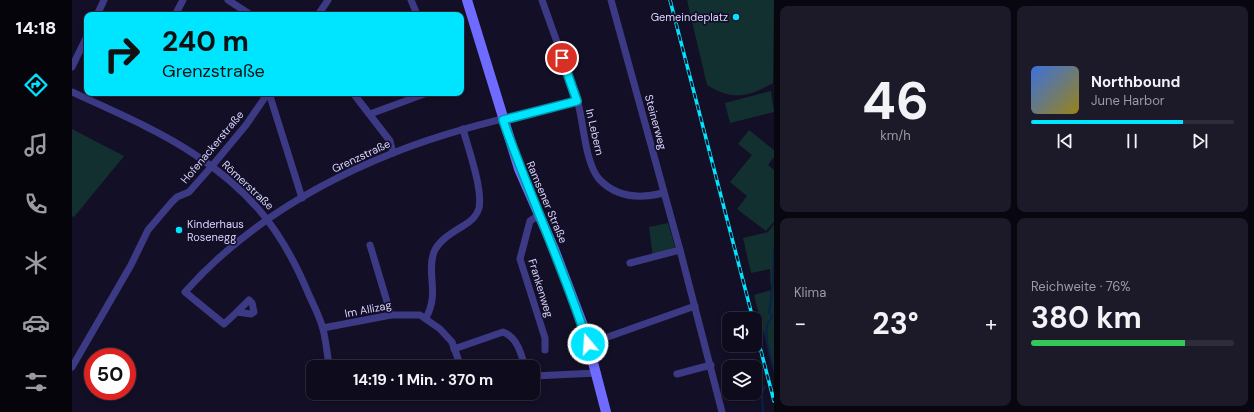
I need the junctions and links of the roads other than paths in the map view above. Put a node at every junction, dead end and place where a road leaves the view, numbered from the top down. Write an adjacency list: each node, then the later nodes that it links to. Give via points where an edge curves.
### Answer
1 (104, 0): 9 (street)
2 (183, 0): 10 (street)
3 (228, 0): 11 (street)
4 (328, 0): 12 (street)
5 (411, 0): 13 (street)
6 (467, 0): 23 (main road, Ramsener Straße)
7 (542, 0): 21 (street, In Lebern)
8 (611, 0): 27 (street, Steinerweg)
9 (98, 12)
10 (177, 12)
11 (246, 12)
12 (320, 12)
13 (416, 12)
14 (84, 42): 15 (street)
15 (72, 68)
16 (72, 92): 26 (street, Römerstraße, via 144,126)
17 (266, 96): 26 (street, Hofenackerstraße)
18 (269, 96): 28 (street)
19 (355, 96): 22 (street)
20 (419, 96): 22 (street)
21 (577, 101): 23 (street, Grenzstraße); 27 (street, In Lebern, via 591,163 599,178 615,191 634,198)
22 (370, 114): 25 (street, via 390,141)
23 (503, 120): 24 (street, Grenzstraße); 29 (main road, Ramsener Straße, via 519,169)
24 (463, 130): 25 (street, Grenzstraße); 37 (street, via 478,182 479,207 468,222 436,248 432,263 434,300)
25 (393, 153): 28 (street, Grenzstraße)
26 (212, 166): 30 (street, Römerstraße); 46 (street, Hofenackerstraße, via 188,192 177,197 148,230)
27 (663, 193): 32 (street, Steinerweg)
28 (302, 198): 30 (street, Grenzstraße)
29 (539, 215): 39 (main road, Ramsener Straße, via 557,256); 41 (street, Frankenweg, via 530,221 520,258 545,338)
30 (267, 218): 35 (street, Grenzstraße, via 226,251 185,292 224,324); 38 (street, Römerstraße, via 288,249)
31 (370, 245): 36 (street)
32 (680, 250): 33 (street); 34 (street, Steinerweg)
33 (630, 263)
34 (695, 306): 39 (street); 45 (street, Steinerweg)
35 (237, 312)
36 (391, 315): 37 (street, Im Allizag, via 420,315); 38 (street, Im Allizag)
37 (426, 318): 40 (street, Im Allizag, via 440,328)
38 (323, 328): 42 (street, Römerstraße)
39 (588, 344): 47 (main road, Ramsener Straße)
40 (453, 345): 43 (street, Im Allizag); 44 (street, via 503,332 510,334)
41 (545, 350)
42 (328, 360)
43 (458, 360)
44 (522, 360)
45 (711, 366): 48 (street); 51 (street, Steinerweg)
46 (72, 367)
47 (597, 373): 49 (street); 50 (main road, Ramsener Straße)
48 (677, 374)
49 (540, 376)
50 (606, 412)
51 (722, 412)

